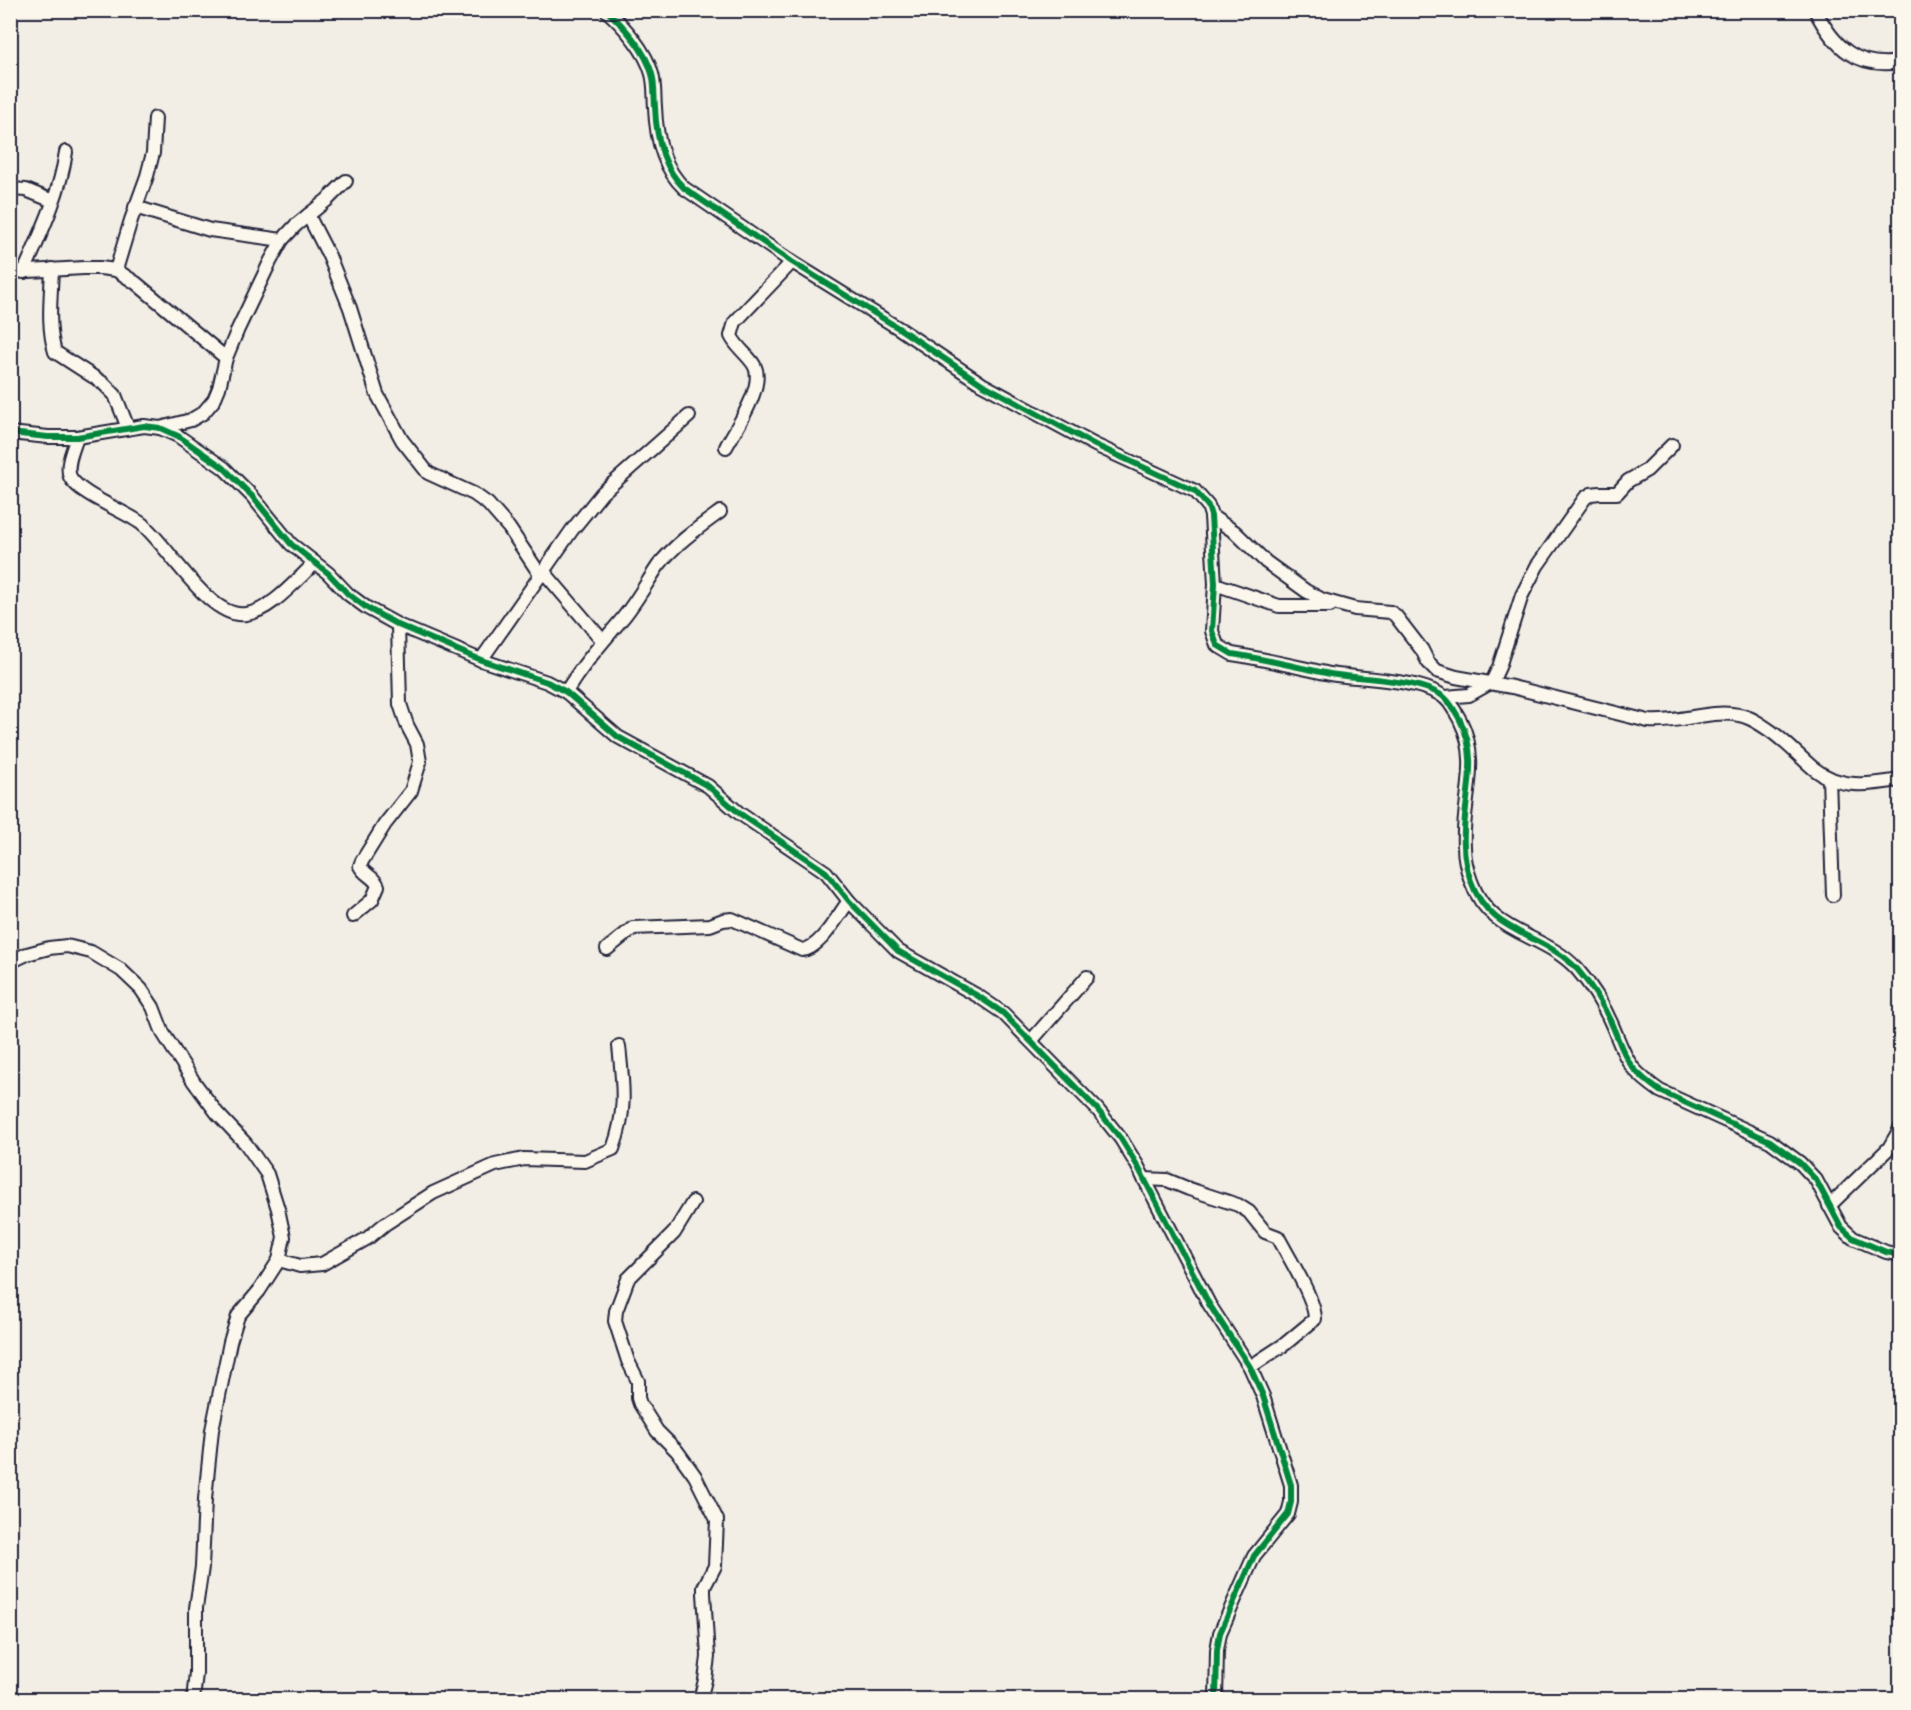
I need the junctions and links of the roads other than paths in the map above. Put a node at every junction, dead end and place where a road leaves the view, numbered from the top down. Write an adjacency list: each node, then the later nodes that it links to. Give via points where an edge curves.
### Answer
1 (606, 10): 12 (street, via 632,39 652,72 657,131 674,178)
2 (1815, 10): 3 (street, via 1832,38 1856,57 1877,63)
3 (1900, 62)
4 (155, 118): 9 (street, via 153,153)
5 (66, 152): 8 (street)
6 (346, 181): 10 (street)
7 (10, 189): 8 (street, via 26,190)
8 (53, 201): 16 (street)
9 (135, 207): 11 (street, via 210,230); 14 (street)
10 (308, 215): 11 (street); 28 (street, via 350,308 377,394 402,440 428,473 488,504)
11 (282, 240): 17 (street)
12 (792, 262): 24 (street, via 735,322 731,336 756,368 758,378); 26 (street, via 1011,401 1195,491)
13 (52, 269): 14 (street); 16 (street); 19 (street, via 55,352 115,395)
14 (116, 270): 17 (street)
15 (10, 272): 16 (street)
16 (24, 272)
17 (226, 358): 20 (street, via 214,400 203,413)
18 (689, 416): 28 (street, via 602,493)
19 (129, 428): 20 (street); 22 (street)
20 (160, 428): 27 (street, via 224,468 291,544)
21 (10, 433): 22 (street)
22 (77, 437): 27 (street, via 68,469 75,483 142,524 221,609 247,614 269,606)
23 (1672, 444): 34 (street, via 1617,494 1591,494 1581,502 1522,595)
24 (726, 447)
25 (720, 512): 32 (street, via 670,552)
26 (1211, 516): 29 (street); 30 (street, via 1306,591)
27 (315, 563): 31 (street, via 357,602)
28 (543, 574): 32 (street); 33 (street)
29 (1215, 584): 30 (street, via 1279,606); 36 (street, via 1212,631 1224,651 1333,674 1424,687)
30 (1337, 605): 34 (street, via 1390,612 1437,671)
31 (398, 625): 33 (street); 41 (street, via 400,704 417,744 420,762 411,791 362,861 362,870 378,886 372,900)
32 (603, 641): 35 (street)
33 (481, 660): 35 (street)
34 (1492, 682): 36 (street, via 1469,695); 37 (street, via 1648,721 1739,715 1782,739)
35 (566, 692): 40 (street, via 618,736 708,786 739,813 826,872)
36 (1445, 698): 50 (street, via 1467,734 1471,754 1464,845 1466,865 1481,902 1501,922 1562,956 1576,969 1600,1001 1626,1058 1645,1080 1660,1091 1770,1141 1816,1180)
37 (1829, 778): 38 (street, via 1869,785); 39 (street)
38 (1900, 780)
39 (1833, 895)
40 (849, 901): 42 (street, via 809,950 732,919 710,925 633,928); 45 (street, via 898,951 1003,1013)
41 (353, 916)
42 (607, 949)
43 (10, 962): 52 (street, via 27,954 68,946 91,952 141,988 194,1082 267,1174 283,1226)
44 (1087, 977): 45 (street)
45 (1031, 1041): 48 (street, via 1097,1109 1121,1139)
46 (619, 1046): 52 (street, via 624,1109 613,1149 585,1161 524,1159 495,1165 433,1193 322,1264 300,1266)
47 (1900, 1129): 50 (street, via 1889,1148)
48 (1144, 1179): 53 (street, via 1209,1304); 53 (street, via 1167,1180 1238,1205 1265,1232 1278,1237 1298,1273 1315,1319)
49 (693, 1202): 55 (street, via 674,1233 628,1279 615,1321 639,1381 640,1404 695,1476 717,1520 714,1566 704,1587 708,1656)
50 (1829, 1206): 51 (street, via 1853,1238)
51 (1900, 1255)
52 (279, 1260): 54 (street, via 238,1316 212,1430 196,1608)
53 (1250, 1366): 56 (street, via 1291,1485 1291,1502 1288,1514 1254,1556 1221,1633)
54 (193, 1700)
55 (700, 1700)
56 (1216, 1700)

